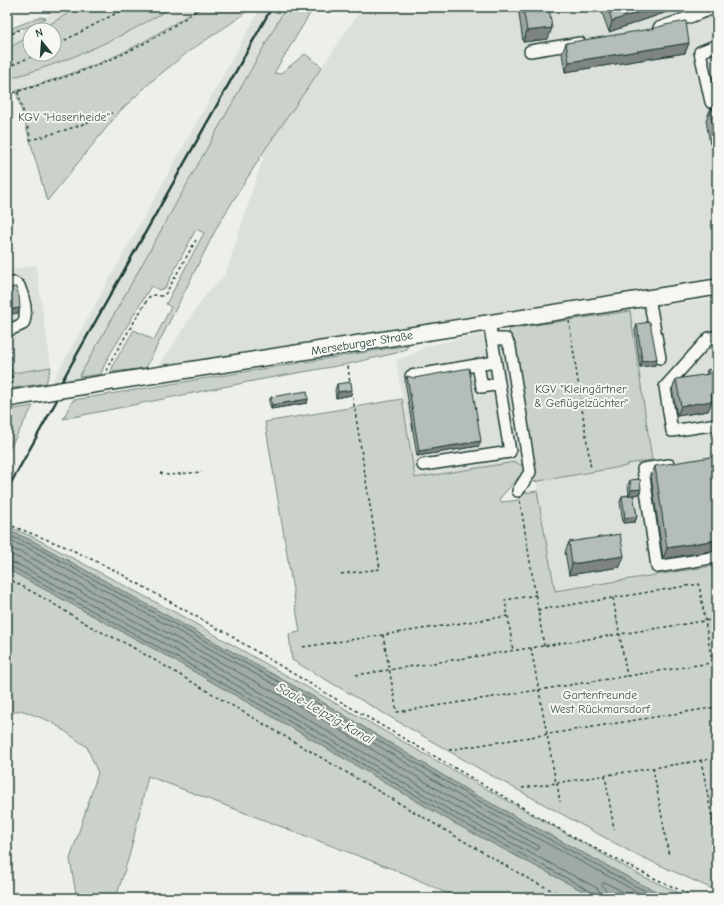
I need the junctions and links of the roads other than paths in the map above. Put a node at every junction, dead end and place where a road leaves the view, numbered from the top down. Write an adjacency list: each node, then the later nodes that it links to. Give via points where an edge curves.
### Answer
1 (717, 8): 2 (lane)
2 (646, 33)
3 (592, 41): 5 (lane)
4 (717, 45): 6 (lane, via 700,52)
5 (530, 51)
6 (711, 102)
7 (7, 283): 11 (lane, via 20,286 26,317 23,324)
8 (717, 287): 9 (main road, Merseburger Straße)
9 (650, 298): 10 (main road, Merseburger Straße); 14 (lane)
10 (489, 323): 13 (lane); 19 (main road, Merseburger Straße, bridge, via 49,392)
11 (7, 331)
12 (717, 336): 20 (lane, via 709,338 664,387 672,431)
13 (492, 339): 15 (lane); 23 (lane, via 506,339 510,347 530,472)
14 (660, 358)
15 (495, 362): 16 (lane); 18 (lane)
16 (478, 365): 17 (lane); 18 (lane, via 482,387)
17 (412, 376)
18 (499, 384): 22 (lane, via 510,452)
19 (10, 394)
20 (717, 424)
21 (681, 464): 24 (lane, via 643,469 657,567)
22 (423, 465)
23 (518, 491)
24 (717, 558)

